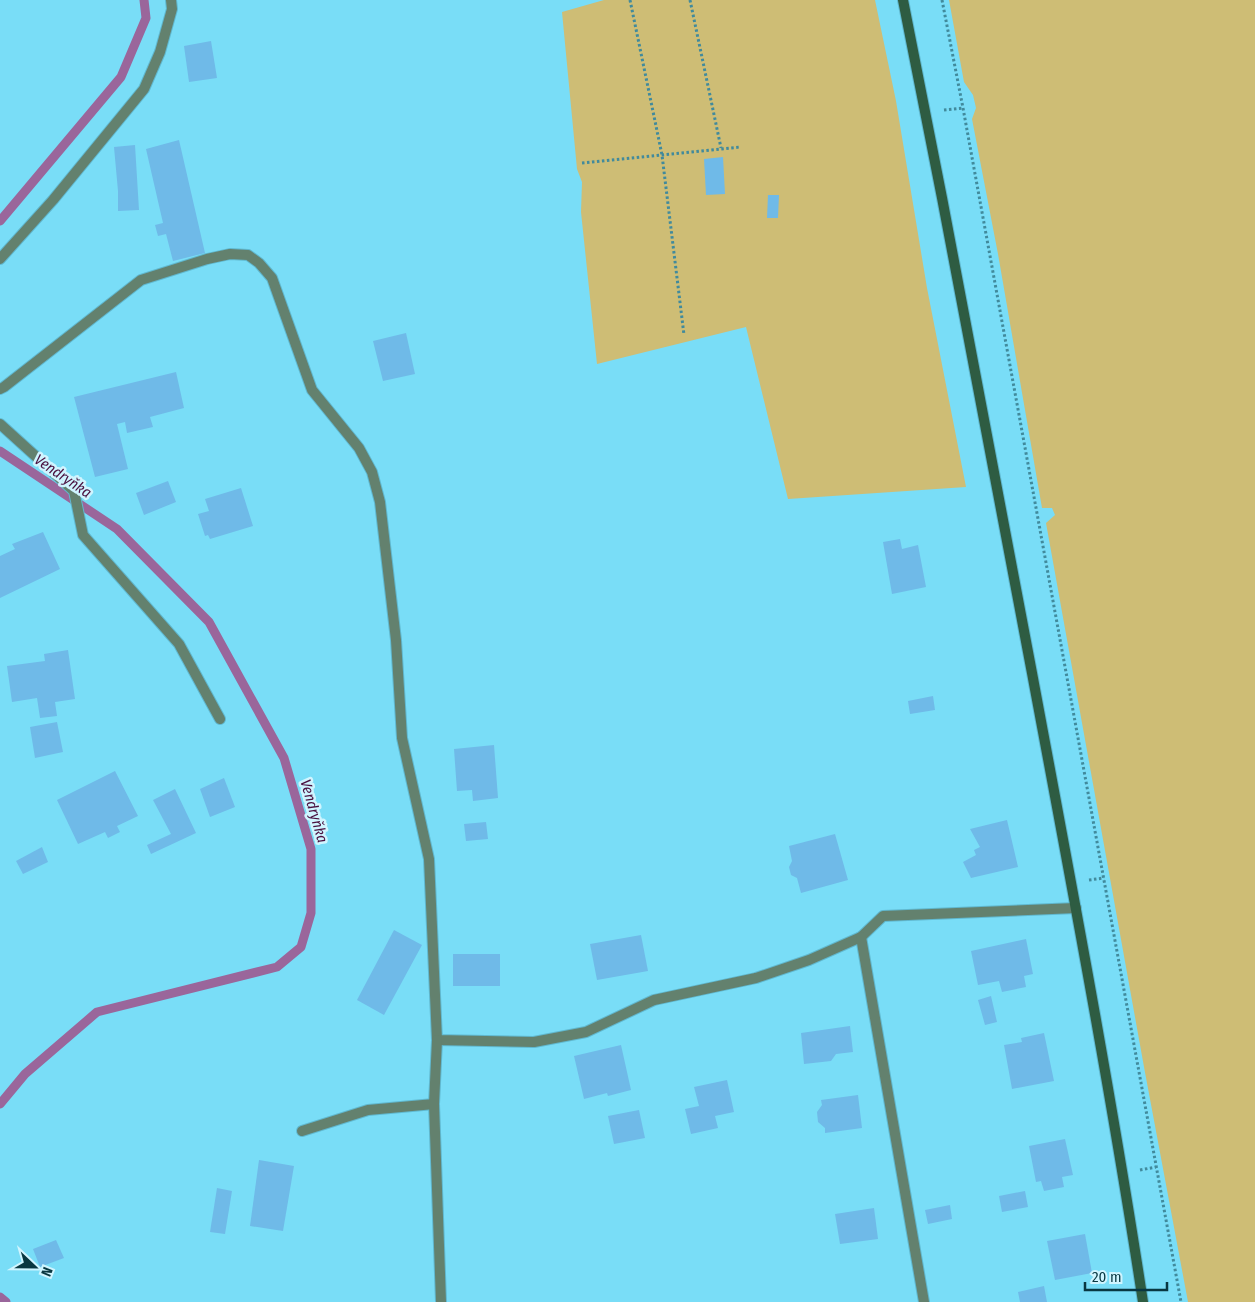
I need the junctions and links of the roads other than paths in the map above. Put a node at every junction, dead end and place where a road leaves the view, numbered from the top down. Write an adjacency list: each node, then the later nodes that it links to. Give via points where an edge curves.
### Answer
1 (171, 0): 3 (street, via 172,9 160,52 144,89)
2 (903, 0): 7 (street)
3 (0, 259)
4 (0, 388): 9 (street, via 141,280 230,254 248,255 272,278 312,390 359,448 372,472 380,502 396,640 402,738 429,859)
5 (0, 424): 6 (street, via 74,491 83,535 180,644)
6 (220, 719)
7 (1076, 908): 8 (street, via 883,916); 14 (street, via 1124,1173)
8 (861, 937): 9 (street, via 809,960 756,978 654,1000 586,1032 534,1042); 13 (street)
9 (437, 1040): 10 (street)
10 (434, 1104): 11 (street, via 368,1110); 12 (street)
11 (302, 1131)
12 (441, 1302)
13 (924, 1302)
14 (1143, 1302)

